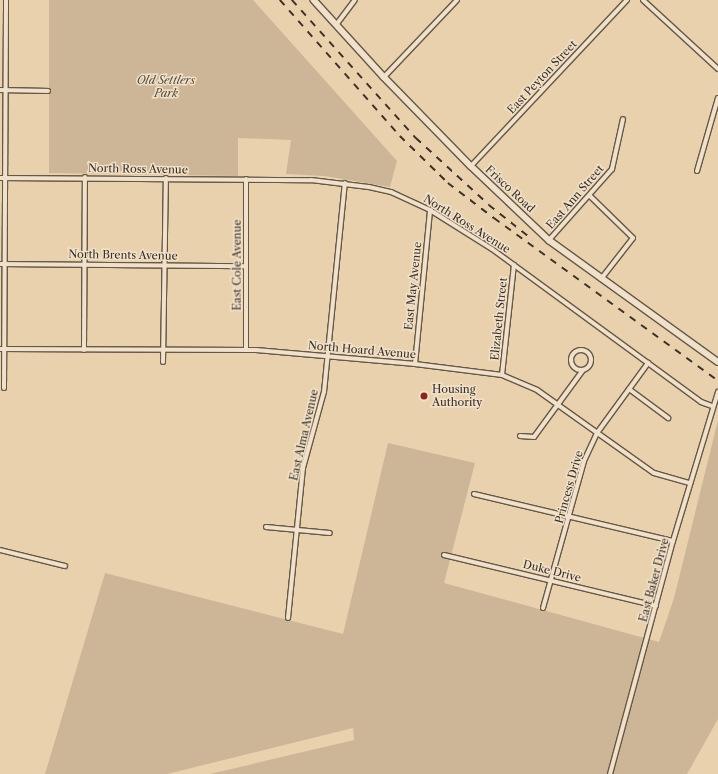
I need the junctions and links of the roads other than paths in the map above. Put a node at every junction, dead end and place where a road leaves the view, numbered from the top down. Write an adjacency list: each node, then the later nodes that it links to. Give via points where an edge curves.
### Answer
1 (6, 0): 11 (street)
2 (314, 0): 7 (street, Frisco Road)
3 (356, 0): 7 (street)
4 (457, 0): 9 (street)
5 (627, 0): 15 (street, East Peyton Street)
6 (643, 0): 8 (street)
7 (336, 25): 9 (street, Frisco Road)
8 (718, 69)
9 (384, 77): 15 (street, Frisco Road)
10 (0, 90): 11 (street)
11 (5, 90): 12 (street); 18 (street)
12 (48, 91)
13 (718, 98): 16 (street)
14 (623, 118): 22 (street, East Ann Street, via 612,169)
15 (471, 166): 24 (street, Frisco Road)
16 (697, 171)
17 (86, 177): 18 (street, North Ross Avenue); 19 (street, North Ross Avenue); 26 (street)
18 (2, 178): 25 (street)
19 (166, 178): 20 (street, North Ross Avenue); 27 (street)
20 (246, 179): 21 (street, North Ross Avenue); 29 (street, East Cole Avenue)
21 (345, 183): 23 (street, North Ross Avenue, via 391,192); 35 (street, East Alma Avenue)
22 (590, 196): 24 (street, East Ann Street); 30 (street, via 633,238)
23 (430, 210): 28 (street, North Ross Avenue); 39 (street, East May Avenue)
24 (549, 240): 30 (street, Frisco Road)
25 (2, 264): 26 (street, North Brents Avenue); 31 (street)
26 (85, 264): 27 (street, North Brents Avenue); 32 (street)
27 (165, 265): 29 (street, North Brents Avenue); 34 (street)
28 (514, 265): 38 (street, North Ross Avenue); 41 (street, Elizabeth Street)
29 (245, 266): 33 (street, East Cole Avenue)
30 (601, 278): 37 (street, Frisco Road)
31 (2, 349): 32 (street, North Hoard Avenue); 42 (street)
32 (84, 350): 34 (street, North Hoard Avenue)
33 (246, 350): 34 (street, North Hoard Avenue); 35 (street, North Hoard Avenue)
34 (164, 351): 36 (street)
35 (328, 356): 39 (street, North Hoard Avenue); 54 (street, East Alma Avenue, via 320,416 303,468)
36 (163, 362)
37 (718, 362)
38 (648, 363): 43 (street, Princess Drive); 46 (street, North Ross Avenue, via 701,402)
39 (415, 364): 41 (street, North Hoard Avenue)
40 (583, 370): 40 (street, via 576,368 571,360 573,354 579,350 588,352 591,358 590,364); 45 (street)
41 (502, 375): 45 (street, North Hoard Avenue, via 537,390)
42 (4, 388)
43 (629, 389): 47 (street); 48 (street, Princess Drive)
44 (718, 392): 46 (street, East Baker Drive)
45 (558, 406): 48 (street, North Hoard Avenue); 49 (street, via 534,437)
46 (712, 406): 50 (street, East Baker Drive)
47 (668, 418)
48 (597, 433): 50 (street, North Hoard Avenue, via 654,473); 52 (street, Princess Drive, via 584,461)
49 (520, 436)
50 (690, 483): 56 (street, East Baker Drive)
51 (474, 494): 52 (street)
52 (569, 516): 56 (street); 60 (street, Princess Drive)
53 (266, 527): 54 (street)
54 (297, 530): 55 (street); 63 (street, East Alma Avenue)
55 (330, 533)
56 (674, 541): 61 (street, East Baker Drive)
57 (0, 550): 59 (street)
58 (444, 555): 60 (street, Duke Drive)
59 (65, 566)
60 (552, 580): 61 (street, Duke Drive); 62 (street, Princess Drive)
61 (656, 606): 64 (street, East Baker Drive)
62 (543, 608)
63 (288, 618)
64 (610, 774)

